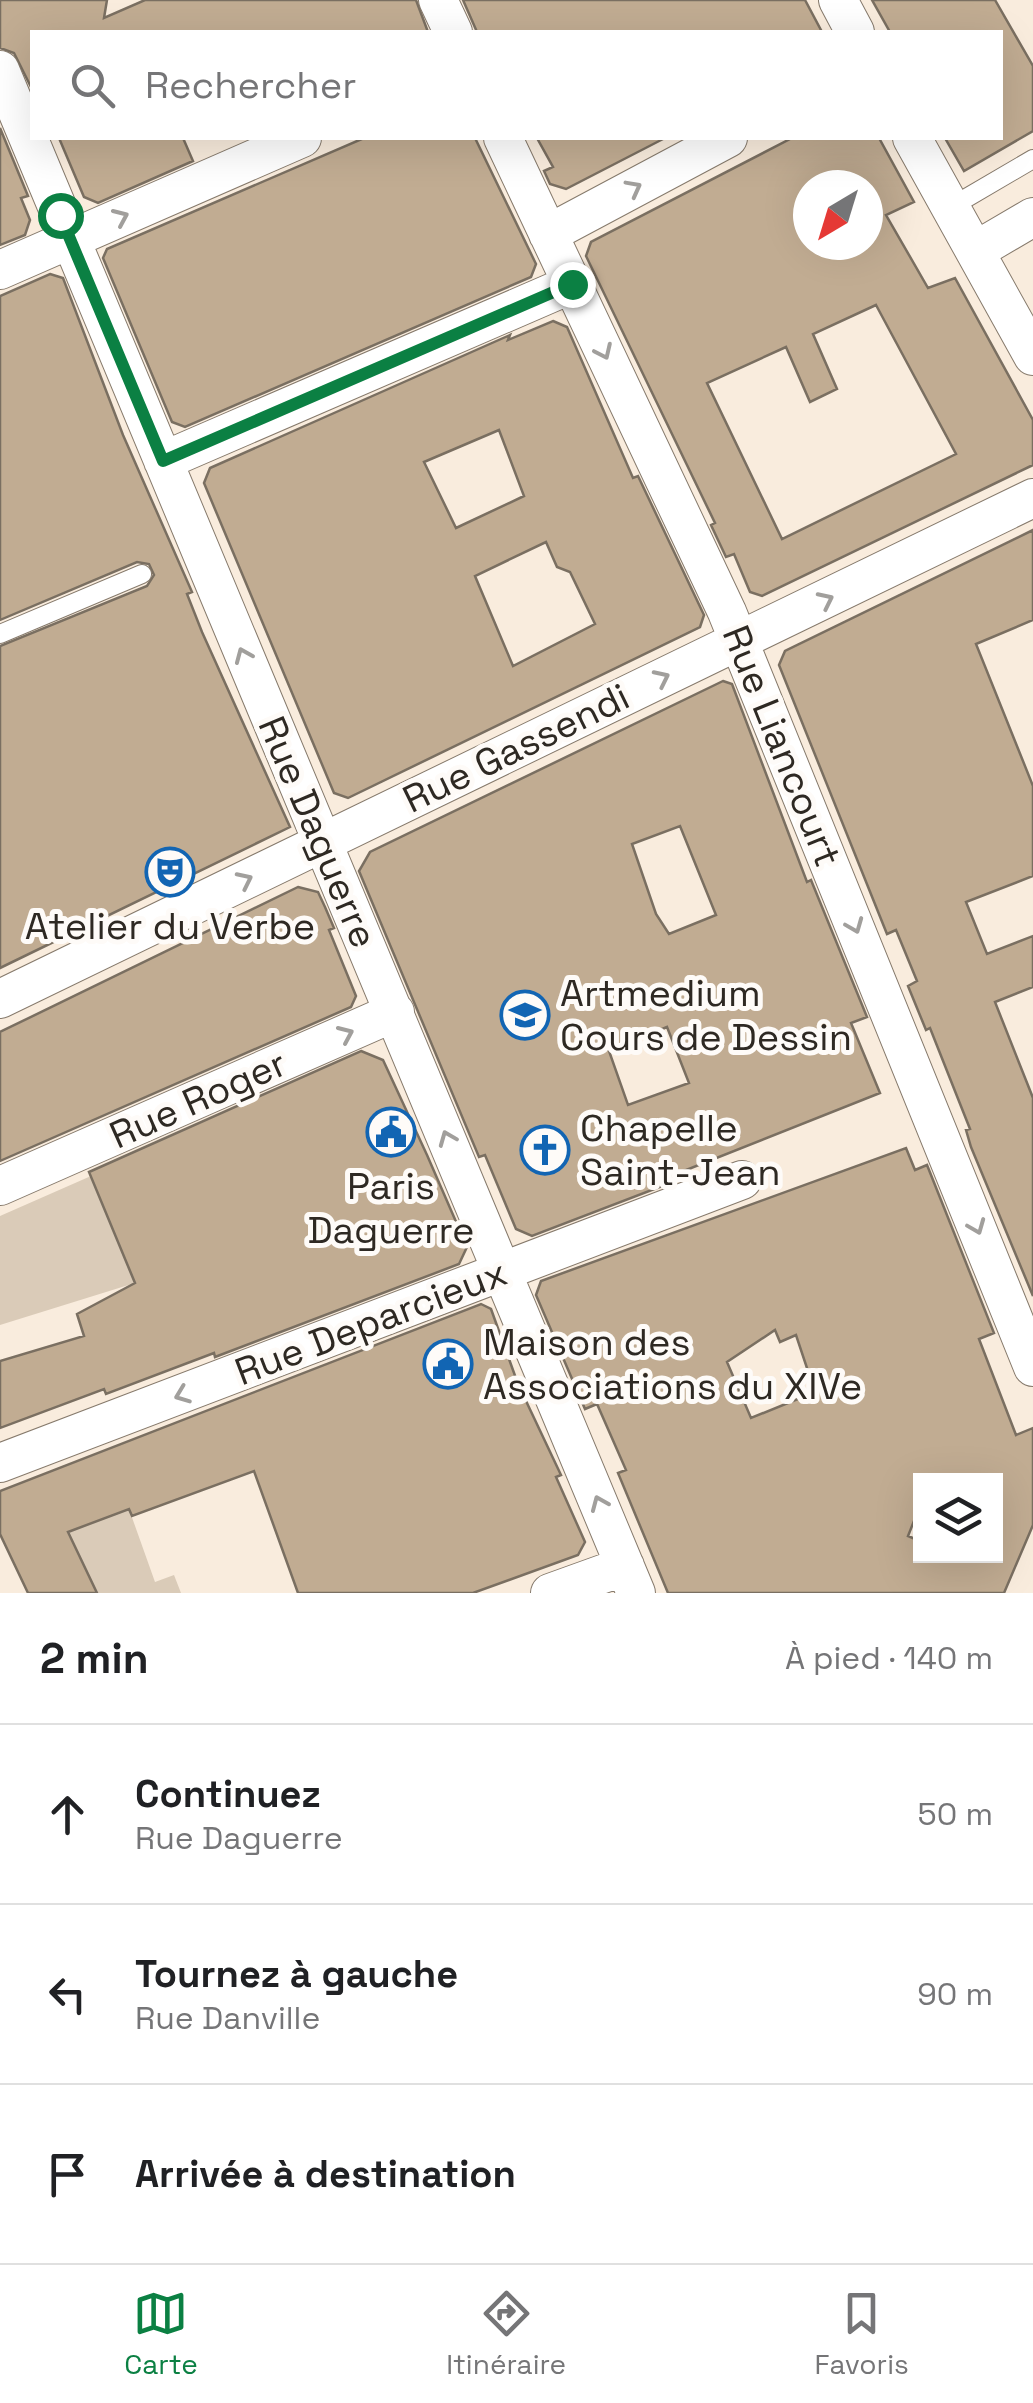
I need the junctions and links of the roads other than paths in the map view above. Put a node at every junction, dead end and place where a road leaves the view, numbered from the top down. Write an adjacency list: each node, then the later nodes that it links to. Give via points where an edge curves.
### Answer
1 (438, 0): 3 (street)
2 (838, 0): 4 (street)
3 (453, 30)
4 (854, 30)
5 (0, 70): 14 (street, Rue Daguerre)
6 (297, 140): 14 (street, one-way to 6)
7 (504, 140): 13 (street, Rue Liancourt)
8 (724, 140): 13 (street, one-way to 8)
9 (913, 140): 11 (street)
10 (1033, 160): 11 (lane)
11 (951, 207): 15 (street)
12 (1033, 218): 15 (street)
13 (548, 234): 17 (street, Rue Liancourt)
14 (70, 239): 16 (street); 19 (street, Rue Daguerre)
15 (976, 251): 18 (street)
16 (0, 270)
17 (572, 284): 19 (street); 23 (street, Rue Liancourt, one-way to 23)
18 (1033, 356)
19 (163, 461): 24 (street, Rue Daguerre, one-way to 19)
20 (1033, 498): 23 (street, Rue Gassendi, one-way to 20)
21 (142, 574): 22 (lane)
22 (0, 634)
23 (738, 642): 24 (street, Rue Gassendi, one-way to 23); 30 (street, Rue Liancourt, one-way to 30)
24 (321, 842): 25 (street, Rue Gassendi, one-way to 24); 26 (street, Rue Daguerre)
25 (0, 999)
26 (395, 1012): 28 (street, Rue Roger, one-way to 26); 29 (street, Rue Daguerre, one-way to 26)
27 (742, 1180): 29 (street, Rue Deparcieux)
28 (0, 1186)
29 (502, 1273): 31 (street, Rue Deparcieux, one-way to 31); 32 (street, Rue Daguerre, one-way to 29)
30 (1033, 1367)
31 (0, 1463)
32 (630, 1580): 33 (street)
33 (550, 1593)

